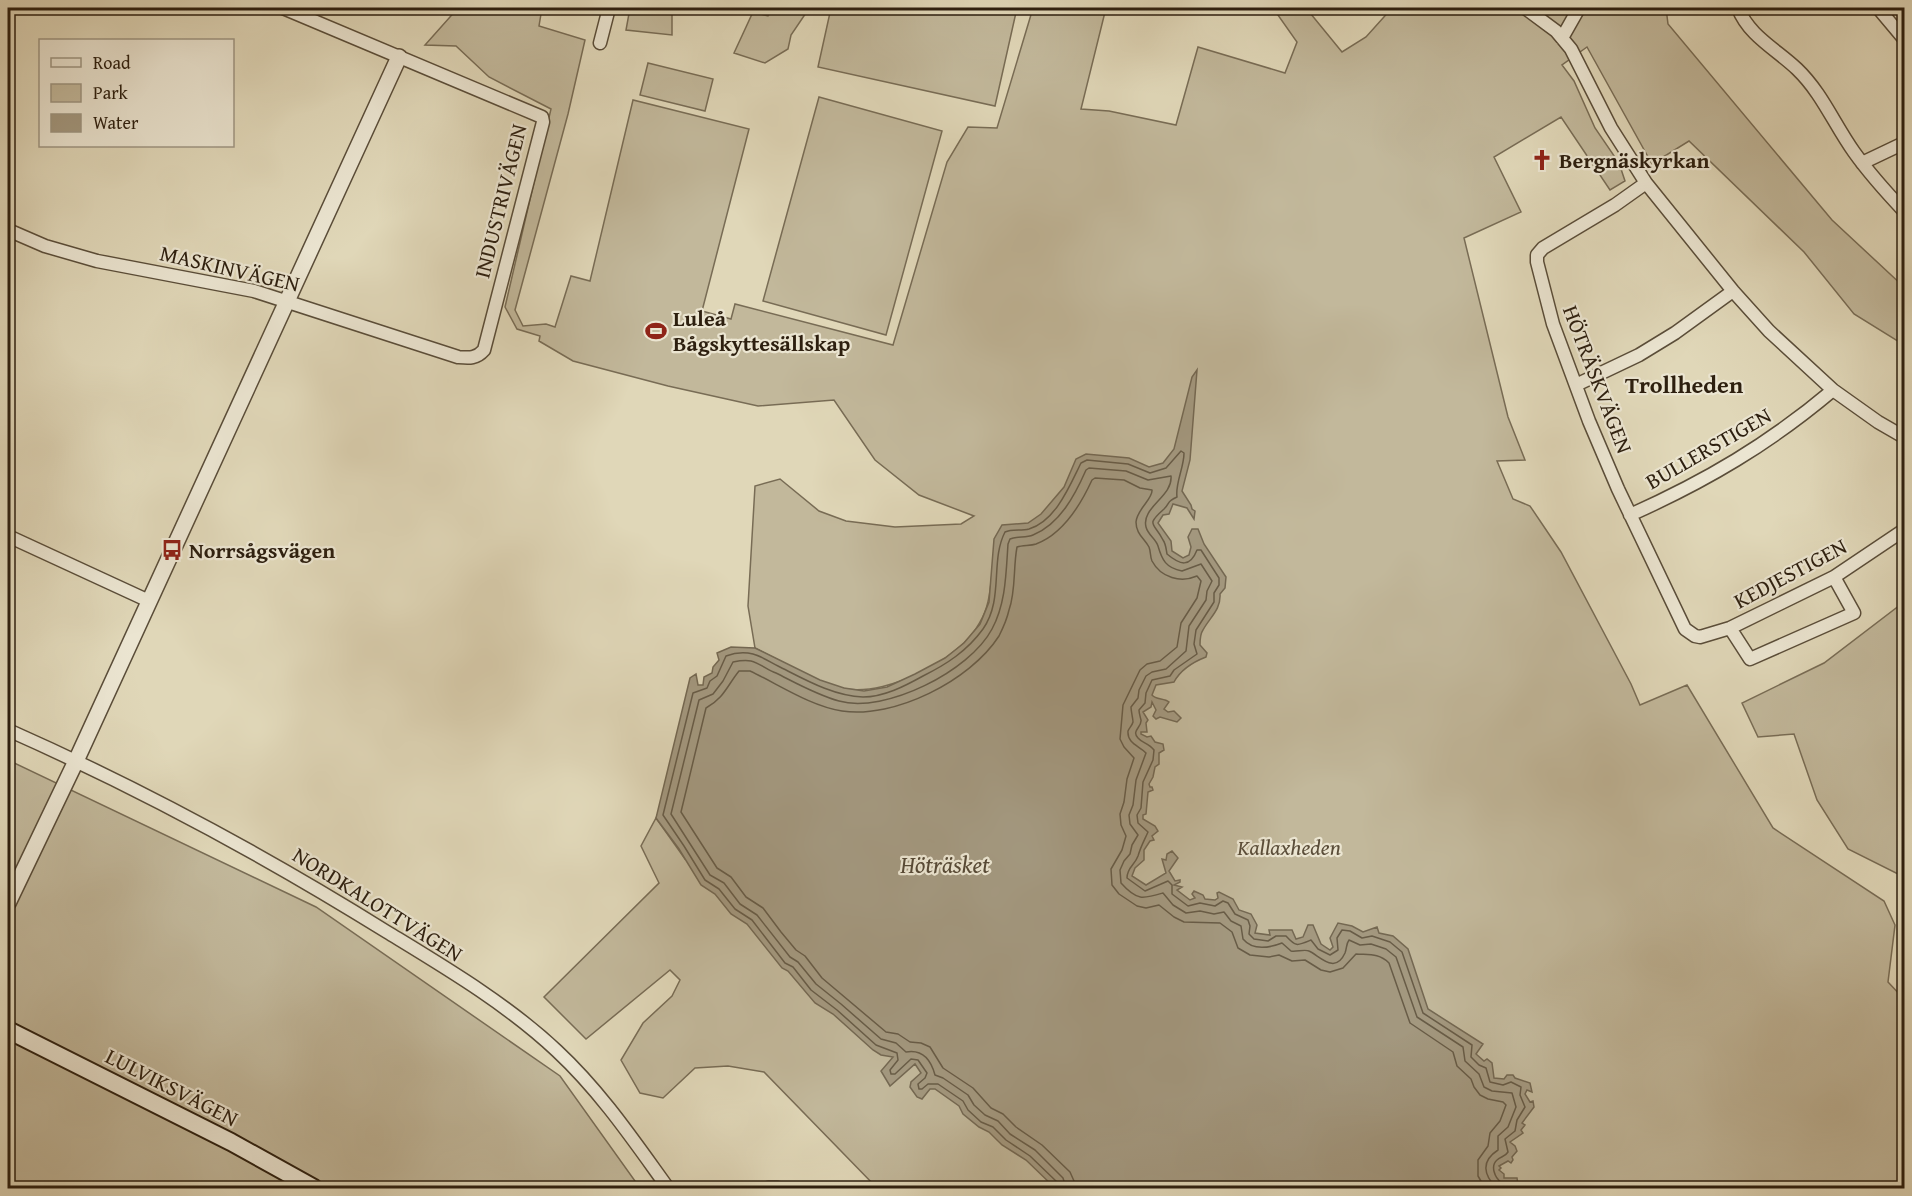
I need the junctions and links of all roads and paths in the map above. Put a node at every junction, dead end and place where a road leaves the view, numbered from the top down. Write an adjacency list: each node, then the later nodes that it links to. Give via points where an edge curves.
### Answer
1 (283, 8): 10 (street, INDUSTRIVÄGEN)
2 (609, 8): 9 (street)
3 (1525, 8): 7 (street)
4 (1579, 8): 7 (street)
5 (1738, 8): 12 (street, via 1757,36 1822,97)
6 (1878, 8): 8 (street)
7 (1562, 38): 13 (street)
8 (1905, 39)
9 (600, 43)
10 (399, 57): 17 (street); 18 (street, INDUSTRIVÄGEN, via 538,113 543,122 484,350 469,358)
11 (1905, 143): 12 (street)
12 (1862, 163): 14 (street)
13 (1646, 183): 16 (street); 19 (street, HÖTRÄSKVÄGEN, via 1537,255 1551,315)
14 (1905, 211)
15 (8, 230): 17 (street, MASKINVÄGEN, via 97,261 254,291)
16 (1733, 291): 19 (street, via 1640,355); 20 (street, via 1769,331)
17 (286, 302): 18 (street, MASKINVÄGEN); 26 (street)
18 (443, 352)
19 (1576, 385): 22 (street, HÖTRÄSKVÄGEN)
20 (1833, 390): 21 (street); 22 (street, BULLERSTIGEN, via 1751,452 1684,491)
21 (1905, 437)
22 (1630, 515): 28 (street, HÖTRÄSKVÄGEN)
23 (1905, 530): 25 (street, KEDJESTIGEN)
24 (8, 536): 26 (street)
25 (1834, 577): 27 (street, KEDJESTIGEN); 27 (street, via 1854,613 1750,659)
26 (149, 601): 30 (street)
27 (1730, 628): 28 (street, KEDJESTIGEN, via 1707,637)
28 (1689, 633)
29 (8, 730): 30 (street, NORDKALOTTVÄGEN)
30 (76, 761): 31 (street); 34 (street, NORDKALOTTVÄGEN, via 149,796 327,894 527,1024 599,1095)
31 (8, 903)
32 (8, 1030): 33 (main road, LULVIKSVÄGEN)
33 (314, 1188)
34 (669, 1188)
35 (768, 1188): 36 (street)
36 (778, 1188)

